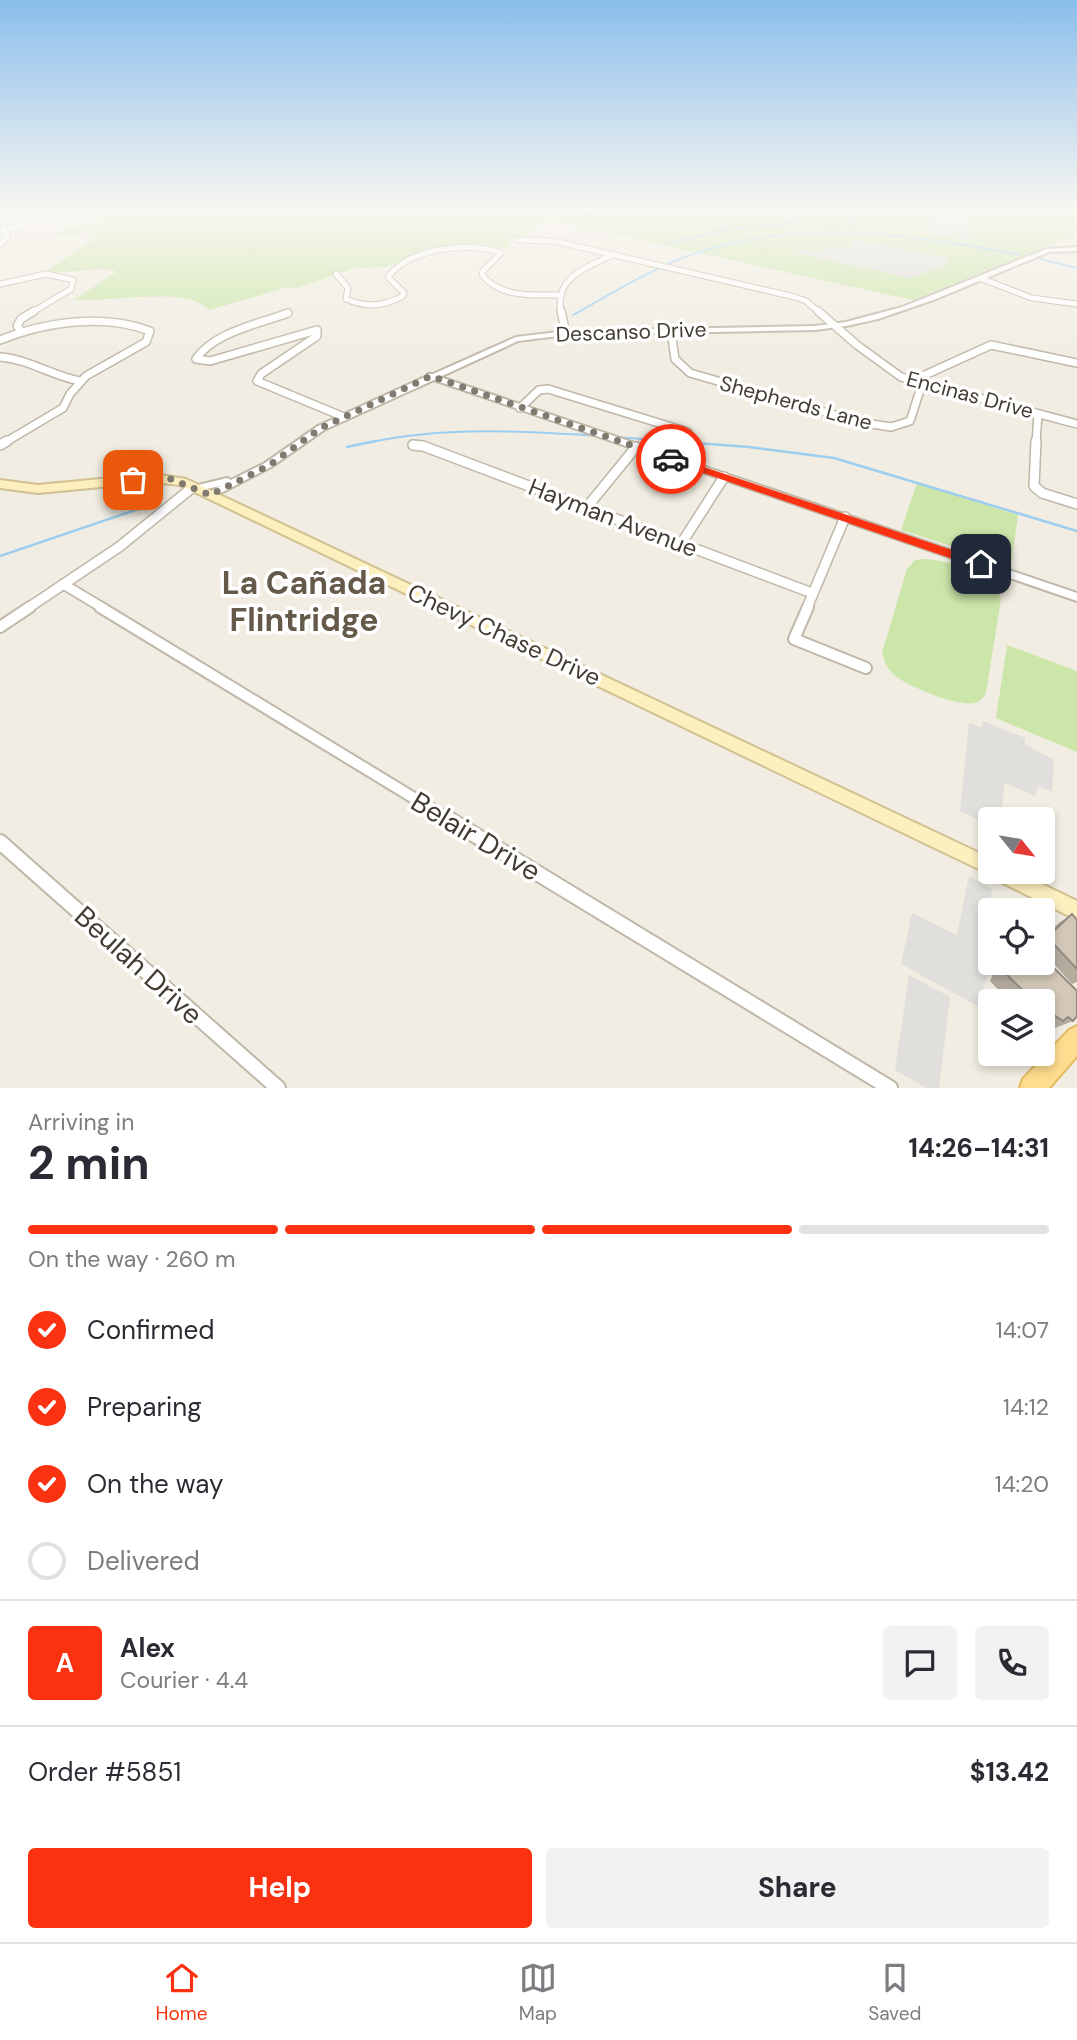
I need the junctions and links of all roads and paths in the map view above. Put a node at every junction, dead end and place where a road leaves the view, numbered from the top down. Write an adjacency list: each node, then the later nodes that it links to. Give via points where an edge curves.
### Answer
1 (411, 261): 6 (street, via 399,264 388,277 403,296 379,306 346,299 348,288)
2 (493, 261): 9 (street, via 482,275 492,286 512,293)
3 (603, 261): 9 (street, via 567,282)
4 (643, 261): 12 (street, Encinas Drive, via 795,297 806,301)
5 (1022, 261): 7 (street, Descanso Drive)
6 (335, 274)
7 (980, 278): 10 (street, via 1032,298); 12 (street, Descanso Drive, via 884,316)
8 (0, 284): 13 (street, via 48,275 73,280 71,289 21,319 17,326)
9 (559, 295): 15 (street)
10 (1077, 304)
11 (288, 313): 24 (street, via 212,344 196,359 210,361 317,330 317,336 257,381)
12 (834, 327): 14 (street, Descanso Drive); 21 (street, Encinas Drive, via 899,376)
13 (21, 331): 16 (street); 20 (street, via 97,322 150,331 140,346)
14 (671, 331): 15 (street, Descanso Drive); 21 (street, Shepherds Lane, via 675,359 690,373 859,422 891,427 910,421)
15 (566, 333): 19 (street, Descanso Drive, via 516,339)
16 (0, 340)
17 (0, 357): 20 (street, via 24,359 60,377)
18 (1077, 363): 21 (street, via 988,345 925,375)
19 (431, 376): 22 (street); 24 (street, Descanso Drive)
20 (80, 380): 27 (street, via 63,408)
21 (922, 383): 23 (street, Encinas Drive)
22 (520, 408): 26 (street, via 539,390 548,389); 29 (street)
23 (1038, 414): 25 (street, Encinas Drive); 34 (street, via 1034,486)
24 (344, 417): 30 (street, Descanso Drive)
25 (1077, 424)
26 (688, 432)
27 (0, 445)
28 (413, 445): 35 (street, Hayman Avenue)
29 (636, 447): 31 (street); 35 (street)
30 (249, 474): 33 (street); 33 (street, Descanso Drive)
31 (724, 477): 36 (street); 37 (street)
32 (0, 484): 33 (main road, Chevy Chase Drive, via 50,488 162,478)
33 (200, 490): 38 (street, Descanso Drive); 44 (main road, Chevy Chase Drive)
34 (1077, 504)
35 (587, 508): 37 (street, Hayman Avenue)
36 (845, 517): 39 (street); 40 (street)
37 (681, 544): 39 (street, Hayman Avenue)
38 (63, 584): 41 (street, Descanso Drive); 49 (street, Belair Drive)
39 (812, 593): 42 (street, via 794,639)
40 (1077, 597)
41 (0, 626)
42 (866, 668)
43 (0, 842): 48 (street, Beulah Drive)
44 (978, 861)
45 (1023, 884): 46 (main road)
46 (1077, 911)
47 (1075, 1045): 50 (main road)
48 (278, 1088)
49 (890, 1088)
50 (1032, 1088)

